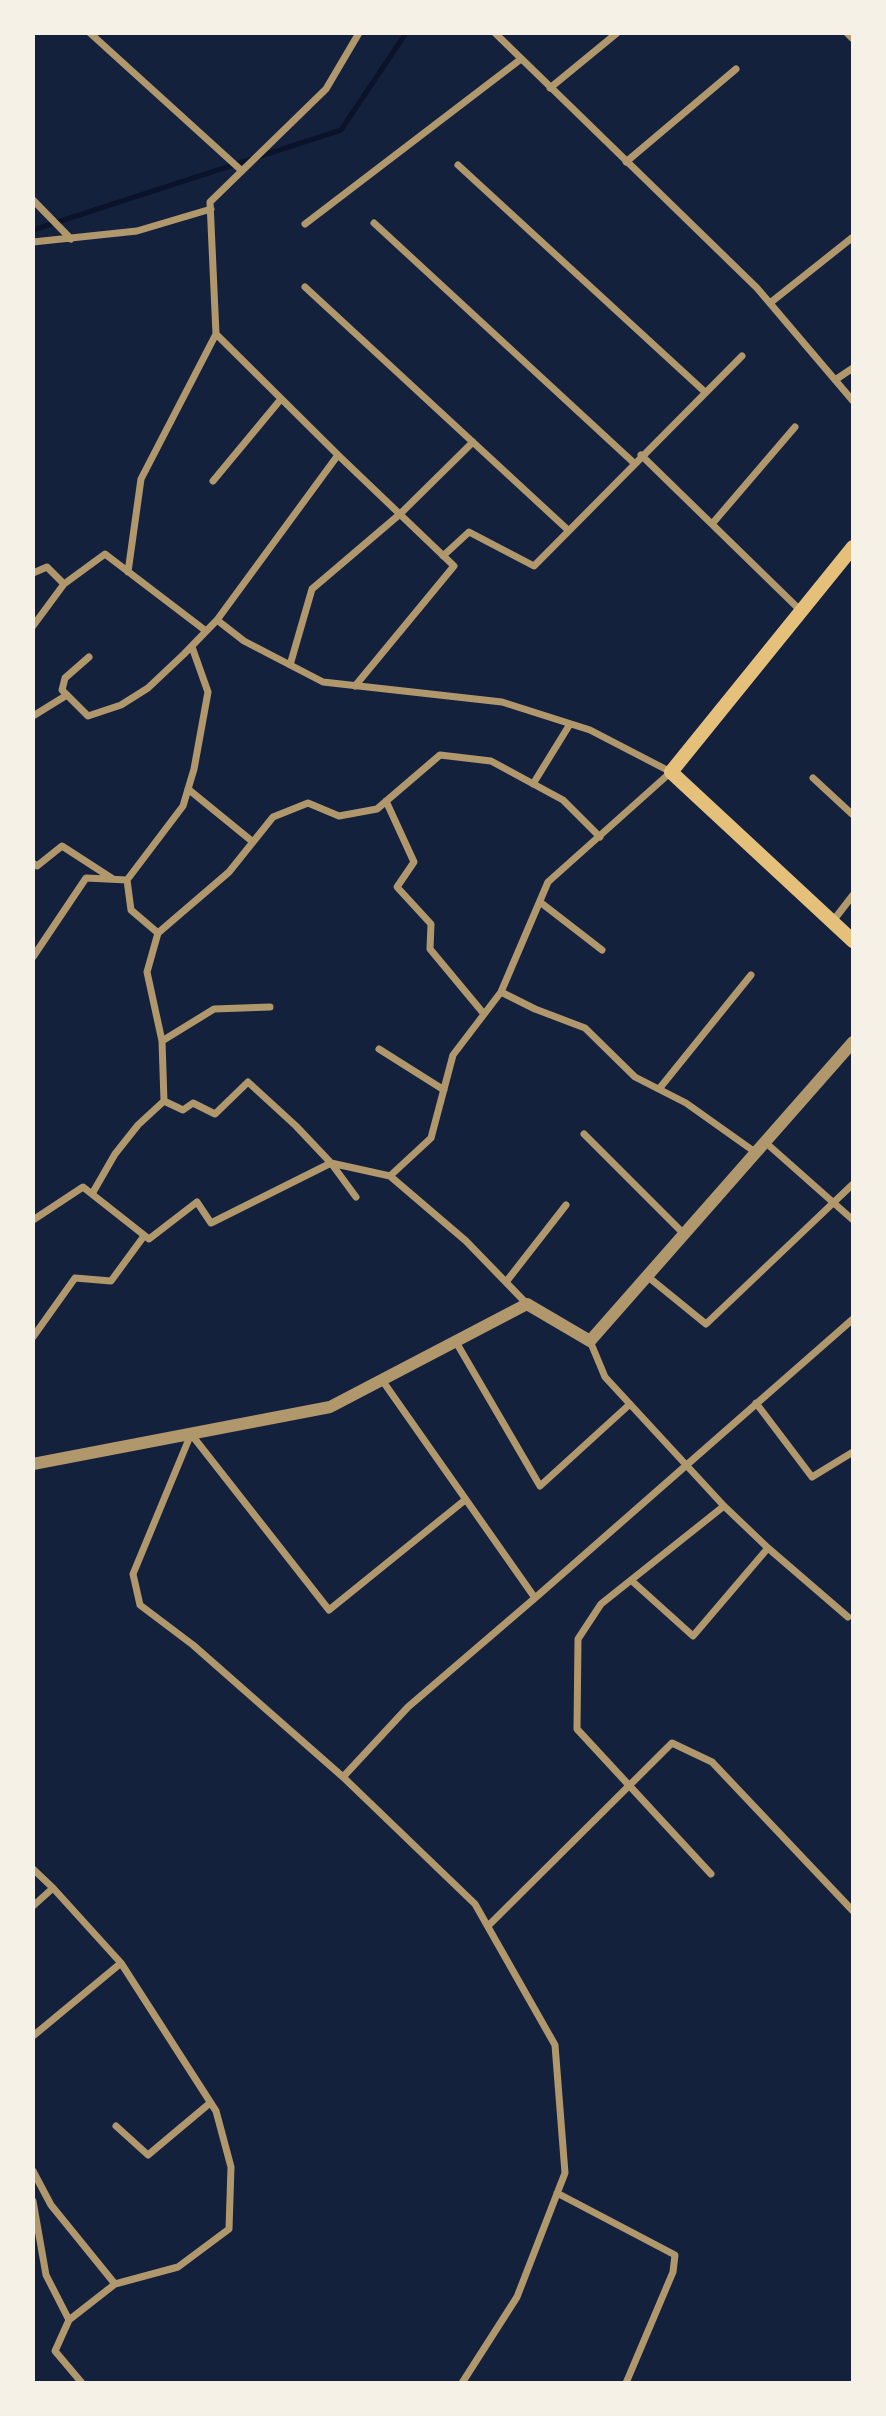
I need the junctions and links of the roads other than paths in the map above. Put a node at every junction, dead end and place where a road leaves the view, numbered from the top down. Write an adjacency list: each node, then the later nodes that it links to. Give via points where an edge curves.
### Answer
1 (90, 33): 12 (street)
2 (359, 33): 12 (street, via 326,89)
3 (495, 33): 7 (street)
4 (617, 33): 9 (street)
5 (847, 33): 6 (street)
6 (853, 39)
7 (521, 59): 9 (street); 16 (street)
8 (736, 69): 10 (street)
9 (550, 88): 10 (street)
10 (626, 162): 21 (street)
11 (458, 165): 26 (street)
12 (242, 170): 14 (street, via 210,202)
13 (33, 200): 18 (street)
14 (211, 209): 18 (street, via 136,231); 22 (street)
15 (374, 223): 33 (street)
16 (305, 224)
17 (853, 237): 21 (street)
18 (71, 239): 19 (street)
19 (33, 242)
20 (305, 287): 30 (street)
21 (770, 303): 25 (street)
22 (216, 334): 27 (street); 40 (street, via 141,479)
23 (741, 356): 26 (street)
24 (853, 368): 25 (street)
25 (835, 380): 28 (street)
26 (705, 392): 32 (street)
27 (281, 398): 31 (street); 34 (street)
28 (853, 401)
29 (795, 427): 36 (street)
30 (473, 442): 35 (street); 37 (street)
31 (338, 455): 35 (street); 44 (street)
32 (641, 456): 33 (street); 36 (street)
33 (634, 463): 37 (street)
34 (213, 481)
35 (400, 514): 39 (street); 49 (street, via 312,589)
36 (712, 524): 43 (street)
37 (568, 530): 39 (street, via 534,566 469,532)
38 (853, 547): 43 (main road)
39 (443, 556): 50 (street, via 454,566)
40 (128, 572): 42 (street, via 105,554); 46 (street)
41 (33, 573): 42 (street, via 47,567)
42 (64, 584): 45 (street)
43 (802, 611): 54 (main road)
44 (217, 620): 46 (street); 49 (street, via 244,641)
45 (33, 626)
46 (206, 631): 47 (street)
47 (192, 647): 51 (street, via 148,688 121,705 88,716); 57 (street, via 208,692)
48 (89, 657): 51 (street, via 65,678 62,690)
49 (290, 665): 50 (street, via 323,682)
50 (355, 686): 53 (street, via 502,702)
51 (67, 695): 52 (street)
52 (33, 716)
53 (570, 724): 54 (street); 56 (street)
54 (671, 772): 60 (street); 67 (main road)
55 (813, 778): 59 (street)
56 (533, 784): 58 (street, via 491,761 440,755); 60 (street, via 563,800)
57 (188, 789): 61 (street); 64 (street, via 183,806)
58 (386, 801): 61 (street, via 377,808 338,816 308,803 273,817); 75 (street, via 414,862 397,887 431,924 430,949)
59 (853, 816)
60 (600, 836): 66 (street, via 548,882)
61 (253, 842): 68 (street, via 229,872)
62 (33, 863): 63 (street, via 37,866 62,846)
63 (114, 879): 64 (street); 71 (street, via 86,878)
64 (127, 880): 68 (street, via 131,910)
65 (853, 895): 67 (street)
66 (540, 902): 70 (street); 73 (street)
67 (832, 922): 69 (main road)
68 (158, 933): 76 (street, via 147,972)
69 (853, 941)
70 (602, 950)
71 (33, 957)
72 (751, 975): 79 (street)
73 (500, 992): 75 (street); 79 (street, via 585,1028 635,1077)
74 (270, 1007): 76 (street, via 214,1009)
75 (484, 1013): 80 (street, via 453,1055)
76 (162, 1041): 81 (street)
77 (853, 1042): 83 (street)
78 (379, 1049): 80 (street)
79 (659, 1089): 84 (street)
80 (444, 1090): 86 (street, via 431,1138)
81 (164, 1101): 85 (street, via 183,1110 194,1103 215,1114 248,1082); 88 (street, via 138,1125)
82 (584, 1133): 96 (street)
83 (765, 1142): 84 (street); 90 (street)
84 (755, 1152): 96 (street)
85 (331, 1163): 86 (street); 89 (street); 97 (street, via 211,1223 197,1202 149,1239)
86 (390, 1176): 99 (street)
87 (853, 1184): 90 (street)
88 (92, 1194): 93 (street, via 83,1187); 97 (street)
89 (356, 1198)
90 (834, 1204): 95 (street); 98 (street, via 706,1324)
91 (566, 1205): 99 (street)
92 (33, 1207): 93 (street)
93 (41, 1215): 94 (street)
94 (33, 1220)
95 (853, 1220)
96 (684, 1234): 98 (street)
97 (144, 1236): 102 (street, via 111,1281 75,1279)
98 (647, 1276): 103 (street)
99 (506, 1282): 100 (street)
100 (527, 1304): 103 (street); 104 (street)
101 (853, 1319): 106 (street)
102 (33, 1337)
103 (590, 1341): 107 (street, via 605,1377)
104 (456, 1342): 105 (street); 107 (street, via 540,1486)
105 (382, 1380): 108 (street, via 330,1407); 112 (street)
106 (756, 1403): 109 (street, via 813,1477); 111 (street)
107 (629, 1404): 111 (street)
108 (191, 1434): 110 (street); 112 (street, via 329,1610); 118 (street, via 133,1574 140,1605 194,1645)
109 (853, 1452)
110 (33, 1464)
111 (687, 1465): 113 (street); 116 (street)
112 (465, 1500): 116 (street)
113 (724, 1506): 114 (street); 115 (street)
114 (768, 1548): 115 (street, via 693,1636); 117 (street)
115 (632, 1581): 119 (street, via 601,1604 578,1639 577,1729)
116 (536, 1598): 118 (street, via 408,1707)
117 (848, 1617)
118 (343, 1777): 125 (street, via 475,1904)
119 (629, 1785): 121 (street); 124 (street, via 672,1743 712,1762); 125 (street)
120 (33, 1869): 122 (street)
121 (711, 1874)
122 (53, 1888): 123 (street); 126 (street)
123 (33, 1906)
124 (853, 1911)
125 (488, 1926): 131 (street, via 555,2045 565,2173)
126 (121, 1963): 127 (street); 128 (street)
127 (33, 2036)
128 (211, 2104): 129 (street, via 148,2155); 133 (street, via 231,2167 229,2229 178,2267)
129 (116, 2126)
130 (33, 2171): 133 (street, via 51,2206)
131 (557, 2193): 136 (street, via 517,2297); 137 (street, via 675,2255 673,2272)
132 (33, 2202): 134 (street, via 46,2276)
133 (115, 2284): 134 (street)
134 (69, 2320): 135 (street, via 55,2351)
135 (82, 2383)
136 (462, 2383)
137 (626, 2383)

